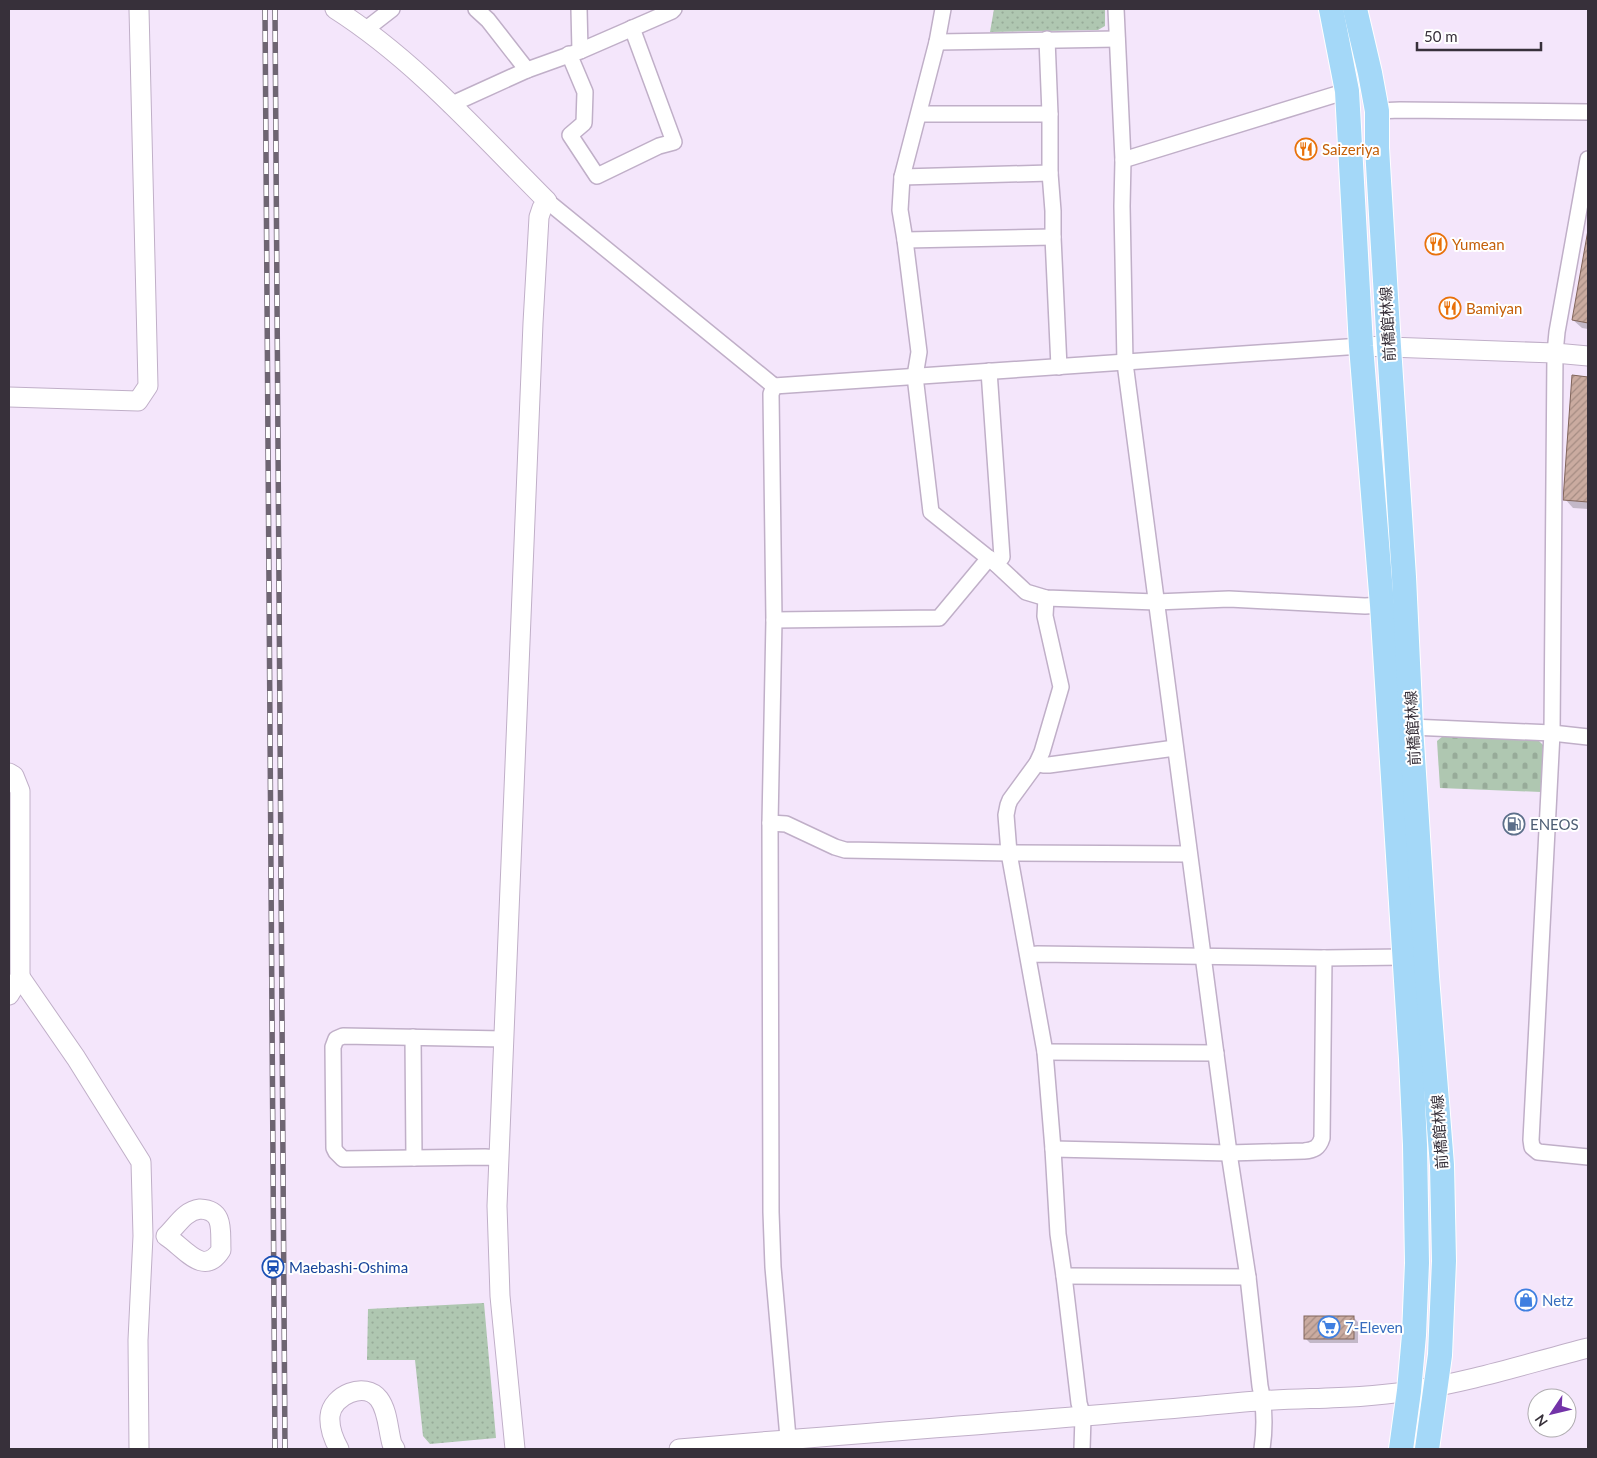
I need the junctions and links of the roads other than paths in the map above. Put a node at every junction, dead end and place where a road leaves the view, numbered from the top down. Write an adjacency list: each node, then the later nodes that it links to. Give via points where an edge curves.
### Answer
1 (139, 9): 40 (street, via 148,386 138,400)
2 (335, 9): 12 (street)
3 (392, 9): 12 (street)
4 (476, 9): 17 (street)
5 (579, 9): 16 (street)
6 (674, 9): 11 (street)
7 (943, 9): 15 (street)
8 (1116, 9): 14 (street)
9 (1331, 9): 18 (main road, 前橋館林線)
10 (1355, 9): 20 (main road, 前橋館林線)
11 (632, 28): 16 (street); 16 (street, via 674,142 597,176 570,135 584,122 585,92)
12 (365, 30): 19 (street, via 427,81)
13 (1047, 39): 14 (street); 15 (street); 23 (street)
14 (1117, 39): 25 (street)
15 (937, 42): 22 (street)
16 (575, 52): 17 (street)
17 (527, 70): 19 (street)
18 (1347, 91): 25 (street); 31 (main road, 前橋館林線)
19 (450, 105): 28 (street)
20 (1377, 111): 21 (street); 32 (main road, 前橋館林線)
21 (1588, 112)
22 (918, 114): 23 (street); 27 (street)
23 (1050, 114): 26 (street)
24 (1588, 159): 33 (street)
25 (1123, 160): 35 (street)
26 (1050, 173): 27 (street); 29 (street)
27 (902, 177): 30 (street, via 900,210)
28 (547, 201): 39 (street); 62 (street, via 539,217 533,323)
29 (1053, 237): 30 (street); 36 (street)
30 (905, 240): 38 (street, via 919,352)
31 (1361, 346): 32 (street); 35 (street); 44 (main road, 前橋館林線)
32 (1389, 347): 33 (street); 46 (main road, 前橋館林線)
33 (1555, 353): 34 (street); 47 (street)
34 (1588, 356)
35 (1124, 363): 36 (street); 43 (street)
36 (1059, 367): 37 (street)
37 (989, 370): 38 (street); 41 (street, via 1002,557)
38 (915, 376): 39 (street); 41 (street, via 931,512)
39 (774, 386): 45 (street, via 771,394)
40 (9, 397)
41 (992, 561): 42 (street, via 1026,592); 45 (street, via 939,618)
42 (1046, 598): 43 (street); 50 (street, via 1045,616 1061,687)
43 (1156, 602): 44 (street, via 1229,599); 49 (street)
44 (1382, 605): 57 (main road, 前橋館林線)
45 (774, 620): 52 (street)
46 (1411, 727): 47 (street); 75 (main road, 前橋館林線, via 1442,1166 1444,1261)
47 (1552, 733): 48 (street); 67 (street, via 1530,1140 1538,1152)
48 (1588, 737)
49 (1174, 748): 50 (street, via 1049,766); 54 (street)
50 (1037, 763): 53 (street, via 1008,805)
51 (9, 773): 59 (street, via 14,776 20,791)
52 (770, 823): 53 (street, via 786,824 841,849); 79 (street, via 772,1255)
53 (1009, 853): 54 (street); 55 (street)
54 (1189, 854): 56 (street)
55 (1028, 956): 56 (street); 63 (street)
56 (1203, 956): 58 (street); 64 (street)
57 (1405, 957): 58 (street); 76 (main road, 前橋館林線, via 1415,1136 1417,1263)
58 (1324, 958): 66 (street, via 1320,1144 1304,1151)
59 (20, 977): 60 (street); 70 (street, via 76,1058 141,1162)
60 (9, 995)
61 (413, 1037): 62 (street); 68 (street); 68 (street, via 343,1036 336,1039 333,1047 336,1152 347,1160)
62 (504, 1039): 69 (street)
63 (1044, 1052): 64 (street); 65 (street)
64 (1216, 1053): 66 (street)
65 (1053, 1149): 66 (street); 72 (street)
66 (1229, 1154): 73 (street)
67 (1588, 1157)
68 (414, 1158): 69 (street)
69 (499, 1158): 83 (street, via 500,1296)
70 (143, 1236): 71 (street); 80 (street, via 138,1340)
71 (166, 1236)
72 (1064, 1276): 73 (street); 78 (street)
73 (1248, 1277): 77 (street)
74 (1588, 1348): 75 (street)
75 (1437, 1386): 76 (street); 88 (main road, 前橋館林線)
76 (1409, 1391): 77 (street); 87 (main road, 前橋館林線)
77 (1263, 1400): 78 (street); 86 (street, via 1265,1429)
78 (1083, 1417): 79 (street); 85 (street)
79 (789, 1444): 84 (street)
80 (139, 1449)
81 (339, 1449): 82 (street, via 331,1427 331,1411 340,1398 357,1391 374,1394 383,1405)
82 (395, 1449)
83 (515, 1449)
84 (679, 1449)
85 (1082, 1449)
86 (1262, 1449)
87 (1401, 1449)
88 (1428, 1449)

